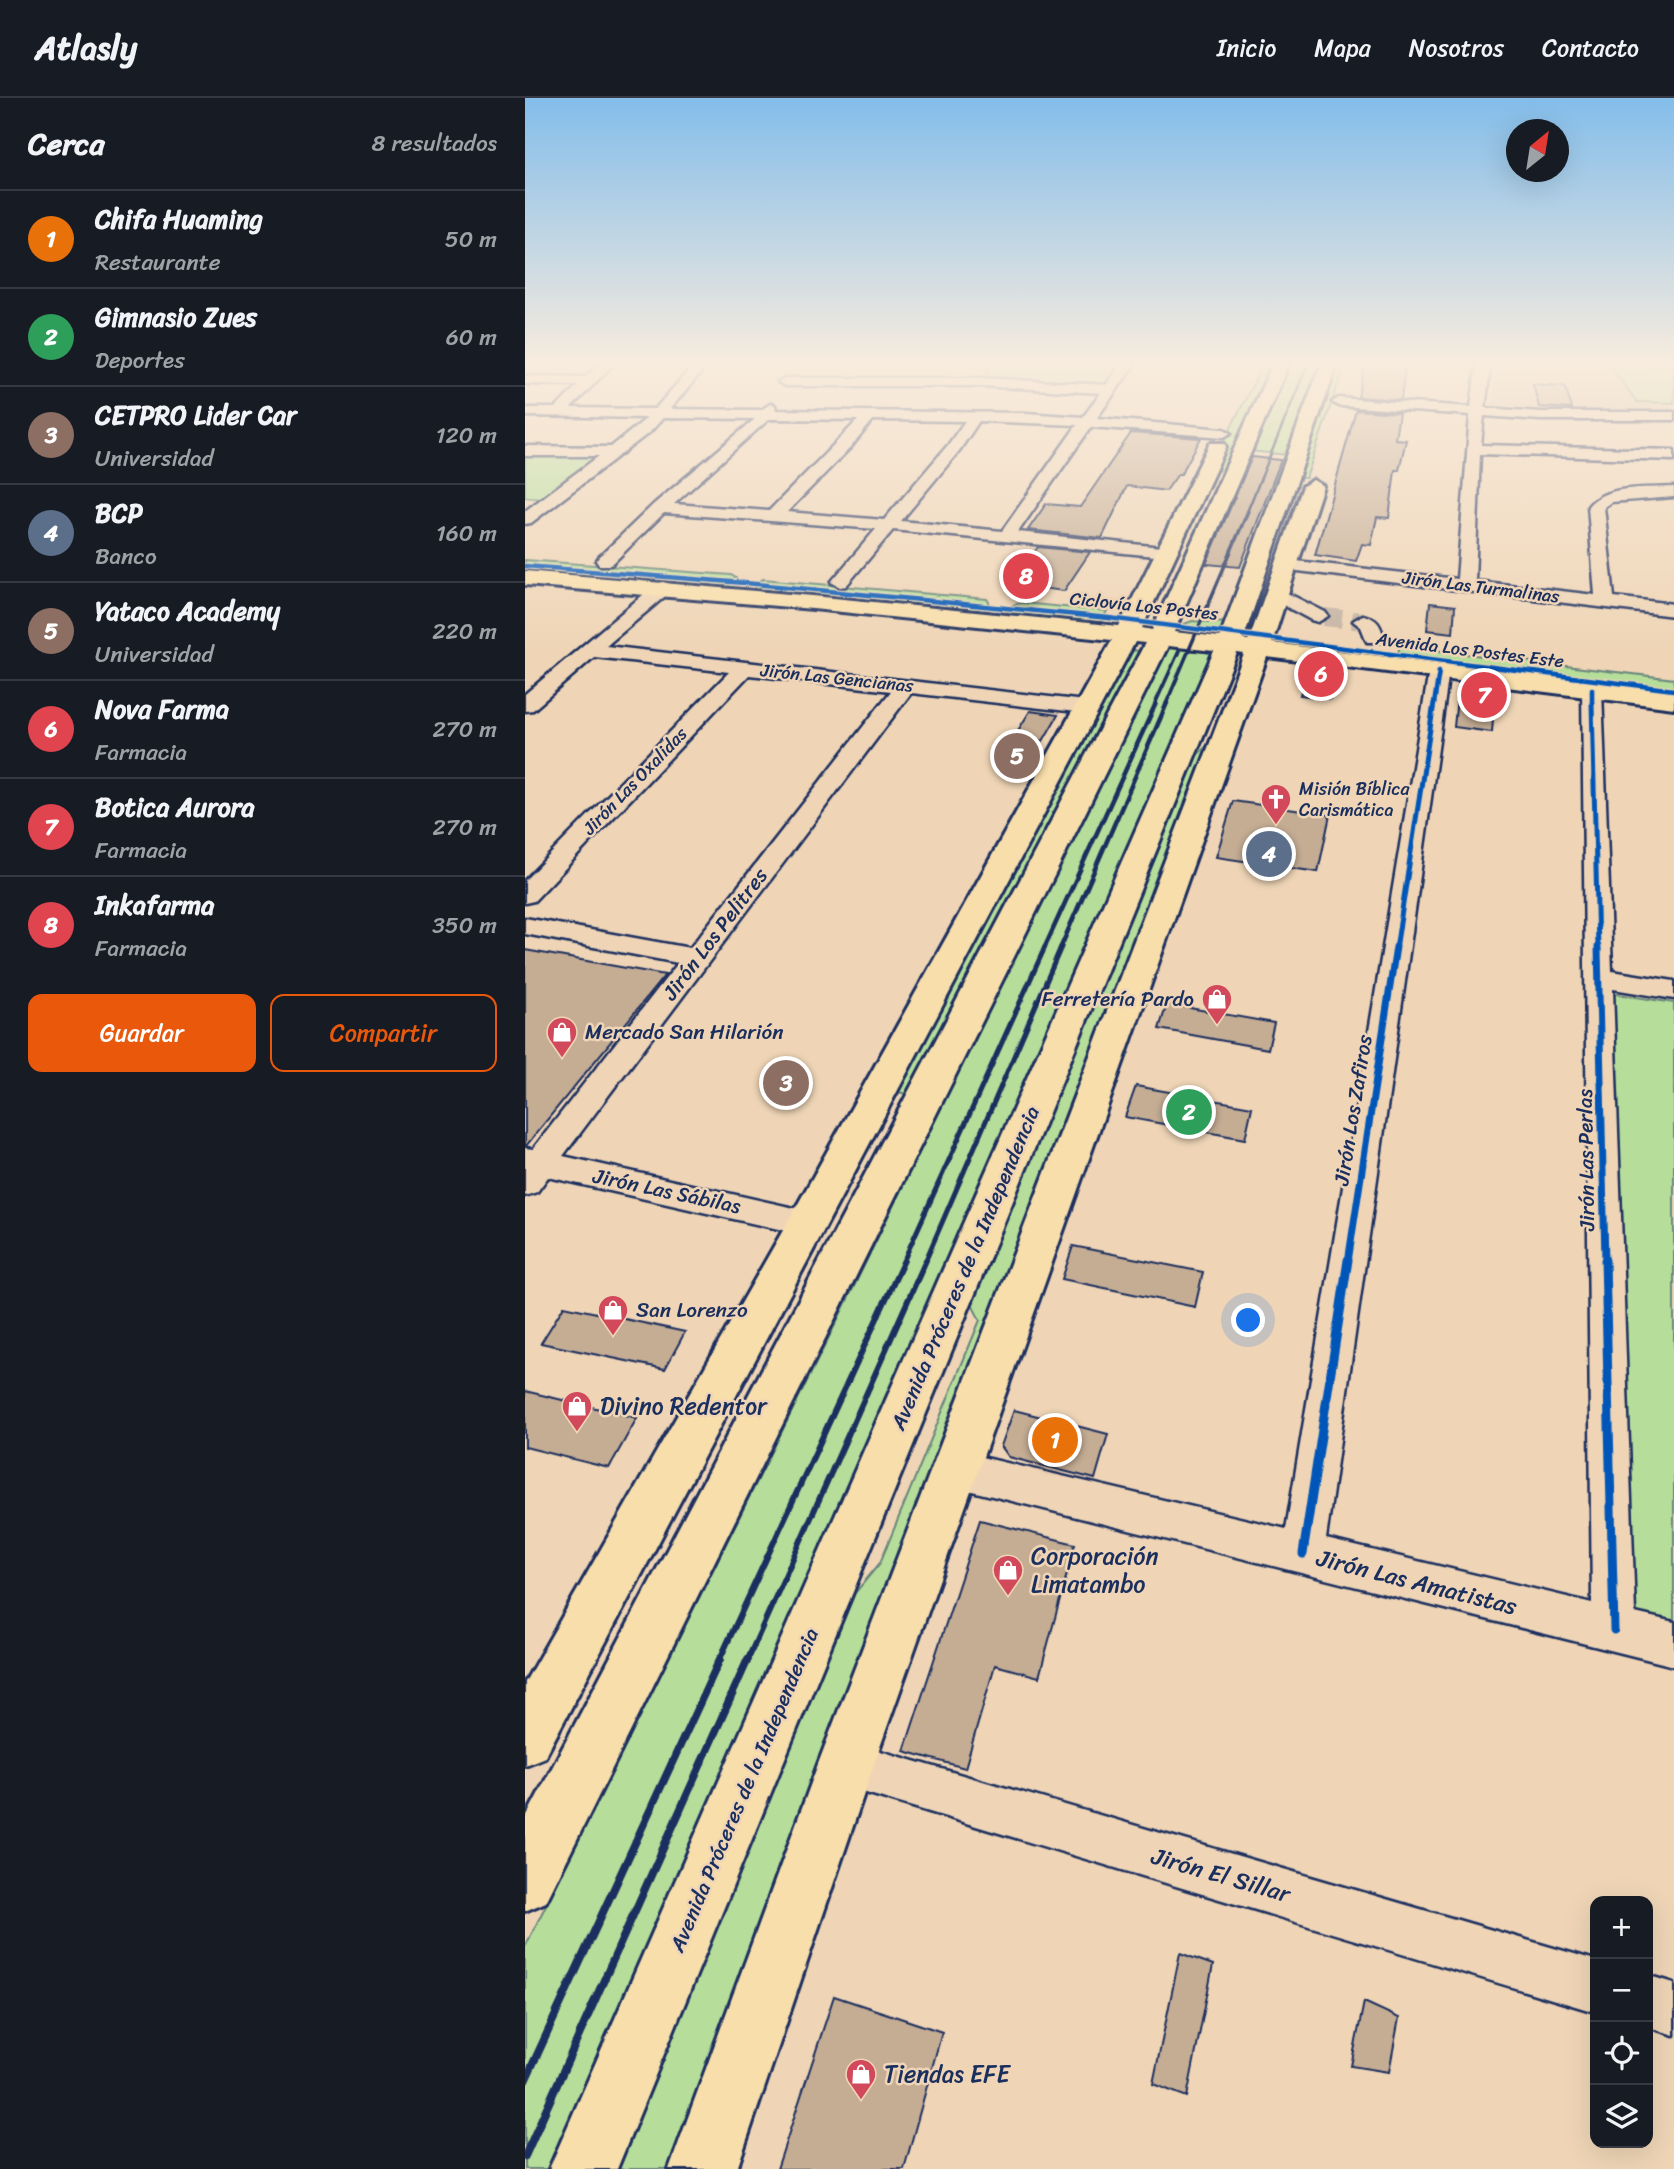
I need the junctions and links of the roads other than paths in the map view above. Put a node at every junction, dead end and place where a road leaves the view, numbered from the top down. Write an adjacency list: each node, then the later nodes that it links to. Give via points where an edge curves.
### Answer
1 (605, 458): 13 (street)
2 (717, 458): 14 (street)
3 (833, 458): 15 (street)
4 (945, 458): 17 (street)
5 (1062, 458): 18 (street)
6 (1212, 458): 19 (main road)
7 (1233, 458): 34 (main road)
8 (1319, 458): 35 (main road, Avenida Próceres de la Independencia)
9 (1473, 458): 26 (street)
10 (1320, 463): 22 (main road, Avenida Próceres de la Independencia)
11 (1674, 492): 31 (street, via 1607,497 1595,506)
12 (525, 500): 13 (street)
13 (546, 501): 16 (street)
14 (660, 508): 15 (street); 21 (street)
15 (775, 516): 17 (street)
16 (525, 519)
17 (889, 525): 18 (street); 25 (street)
18 (1007, 536): 19 (street)
19 (1165, 552): 34 (main road)
20 (525, 556): 21 (main road)
21 (605, 562): 23 (main road)
22 (1287, 565): 26 (street, Jirón Las Turmalinas); 28 (main road, Avenida Próceres de la Independencia)
23 (755, 573): 25 (main road); 29 (main road)
24 (529, 581): 27 (main road)
25 (840, 582): 30 (main road)
26 (1466, 585): 31 (street, Jirón Las Turmalinas)
27 (663, 588): 29 (main road); 37 (street)
28 (1277, 594): 35 (main road, Avenida Próceres de la Independencia); 35 (street)
29 (733, 595): 33 (main road)
30 (1003, 597): 33 (main road); 34 (main road)
31 (1605, 602): 32 (street, Jirón Las Turmalinas)
32 (1674, 610)
33 (992, 620): 34 (main road)
34 (1149, 624): 35 (main road, Avenida Los Postes Este); 46 (main road); 60 (main road)
35 (1276, 629): 36 (main road, Avenida Los Postes Este); 38 (main road, Avenida Los Postes Este); 54 (main road, Avenida Próceres de la Independencia); 64 (main road, Avenida Próceres de la Independencia)
36 (1369, 630): 38 (main road); 41 (main road, Avenida Los Postes Este)
37 (589, 650): 39 (street, Jirón Las Gencianas); 45 (street)
38 (1368, 662): 40 (main road, Avenida Los Postes Este)
39 (744, 668): 42 (street, Jirón Las Gencianas); 47 (street, Jirón Las Oxalidas)
40 (1439, 671): 43 (main road, Avenida Los Postes Este); 55 (street, Jirón Los Zafiros)
41 (1674, 676)
42 (906, 686): 46 (street, Jirón Las Gencianas); 49 (street, Jirón Los Pelitres)
43 (1593, 690): 44 (main road, Avenida Los Postes Este); 50 (street, Jirón Las Perlas)
44 (1674, 700)
45 (525, 705)
46 (1085, 707): 53 (main road)
47 (525, 895)
48 (525, 926): 49 (street)
49 (696, 958): 52 (street, Jirón Los Pelitres)
50 (1599, 978): 51 (street); 56 (street, Jirón Las Perlas)
51 (1674, 990)
52 (530, 1169): 53 (street, Jirón Las Sábilas)
53 (809, 1223): 58 (main road)
54 (956, 1469): 55 (street, Jirón Las Amatistas); 59 (main road, Avenida Próceres de la Independencia)
55 (1303, 1554): 56 (street, Jirón Las Amatistas)
56 (1614, 1630): 57 (street, Jirón Las Amatistas)
57 (1674, 1644)
58 (525, 1737)
59 (846, 1764): 61 (street, Jirón El Sillar); 65 (main road, Avenida Próceres de la Independencia)
60 (525, 1881)
61 (1590, 1985)
62 (1653, 2003): 63 (street)
63 (1674, 2009)
64 (583, 2169)
65 (703, 2169)

